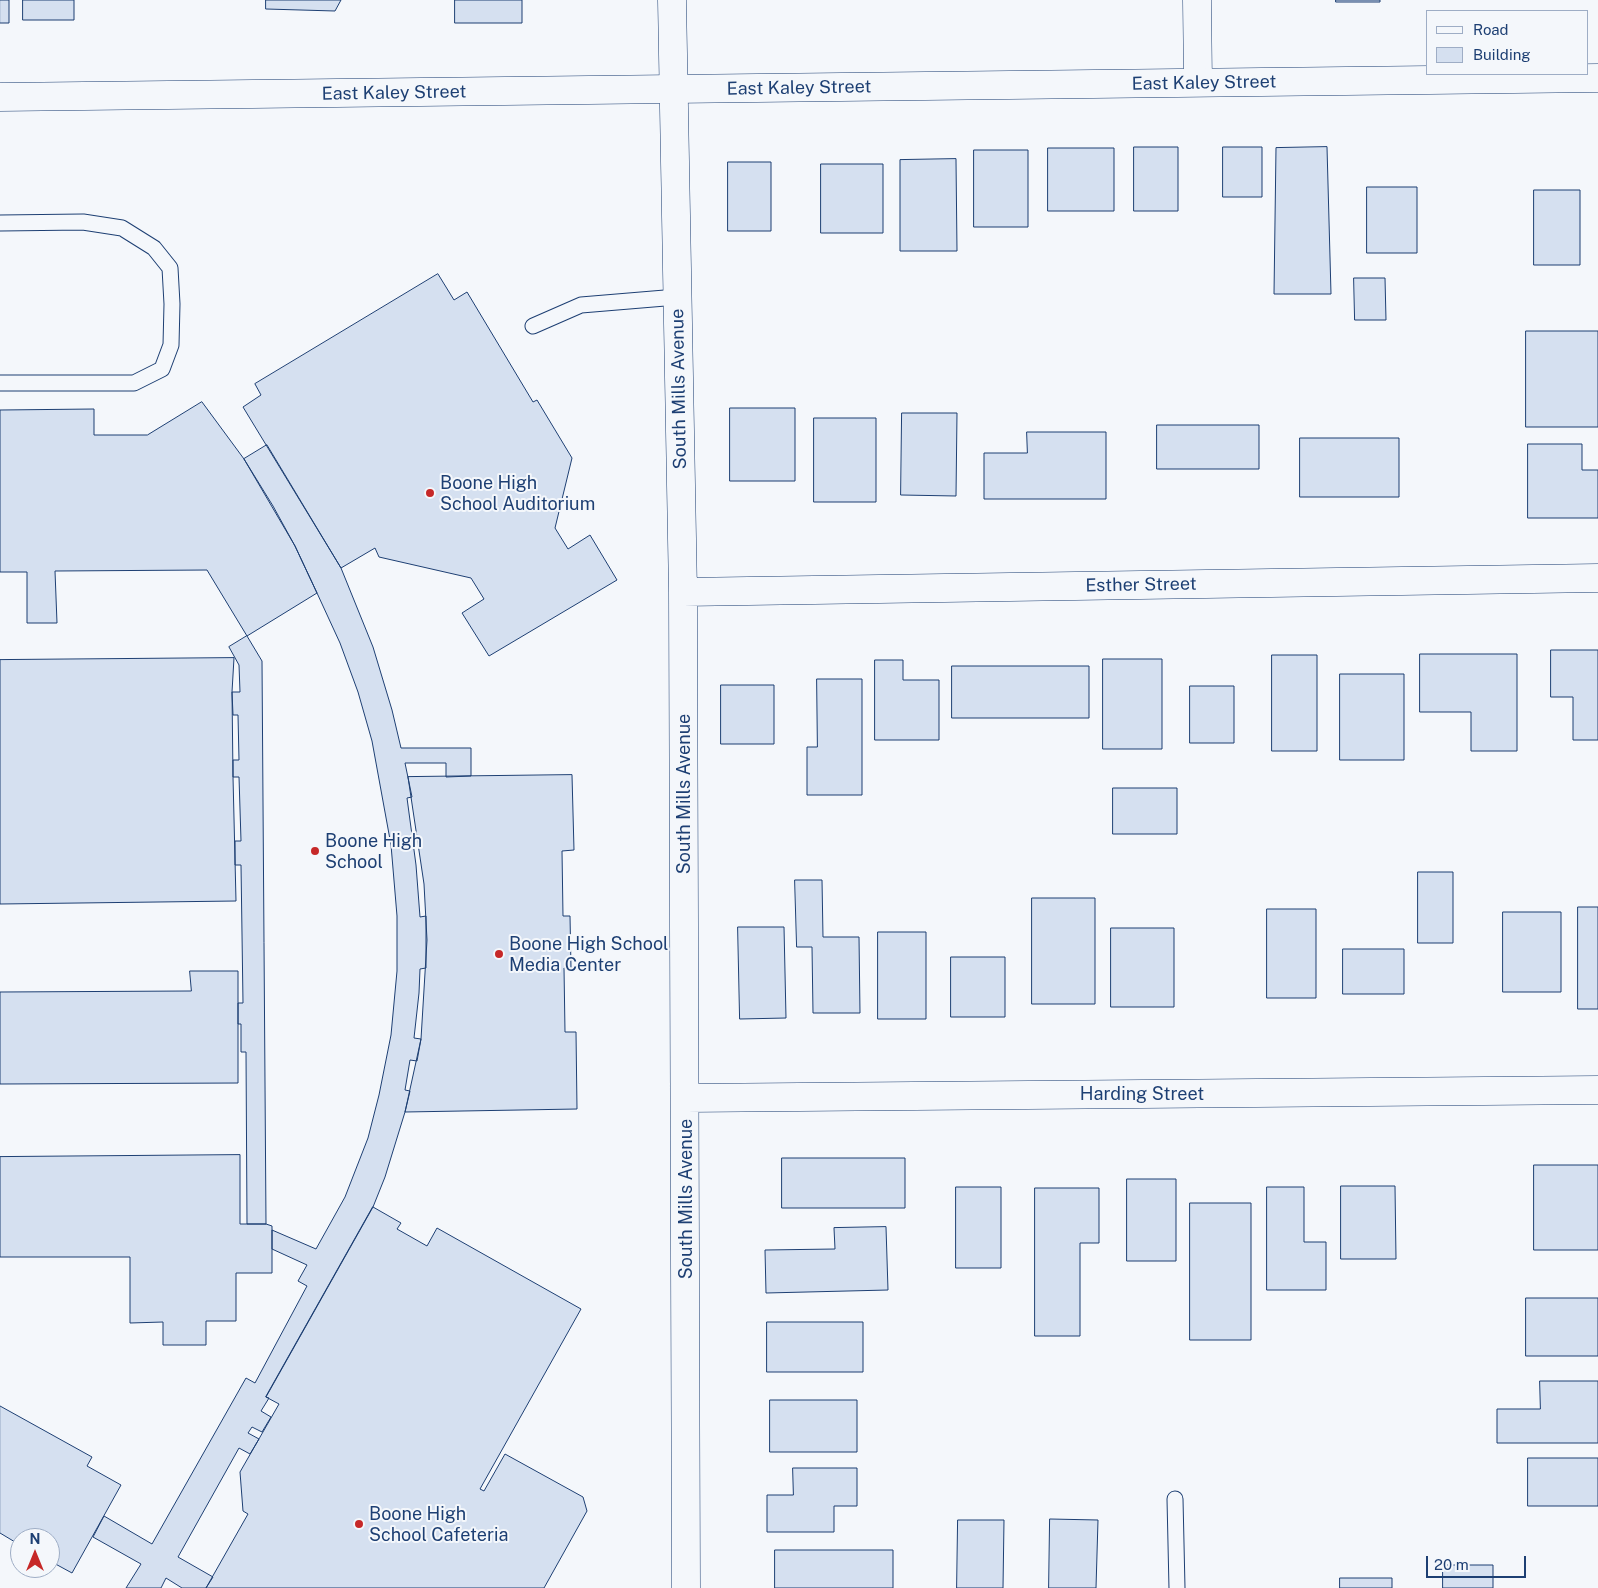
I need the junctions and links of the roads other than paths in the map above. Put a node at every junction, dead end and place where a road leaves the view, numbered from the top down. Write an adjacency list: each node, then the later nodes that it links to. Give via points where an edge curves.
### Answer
1 (672, 0): 5 (street, South Mills Avenue)
2 (1197, 0): 4 (street)
3 (1598, 78): 4 (street, East Kaley Street)
4 (1198, 82): 5 (street, East Kaley Street)
5 (673, 90): 6 (street, East Kaley Street); 8 (street, South Mills Avenue)
6 (0, 96)
7 (0, 223): 10 (lane, via 83,222 122,228 154,248 170,268 172,304 171,345 162,370 134,383)
8 (677, 297): 9 (lane, via 581,305); 12 (street, South Mills Avenue)
9 (533, 326)
10 (0, 383)
11 (1598, 578): 12 (street, Esther Street)
12 (683, 592): 14 (street, South Mills Avenue)
13 (1598, 1090): 14 (street, Harding Street)
14 (686, 1098): 16 (street, South Mills Avenue)
15 (1175, 1499): 17 (lane)
16 (686, 1588)
17 (1177, 1588)

